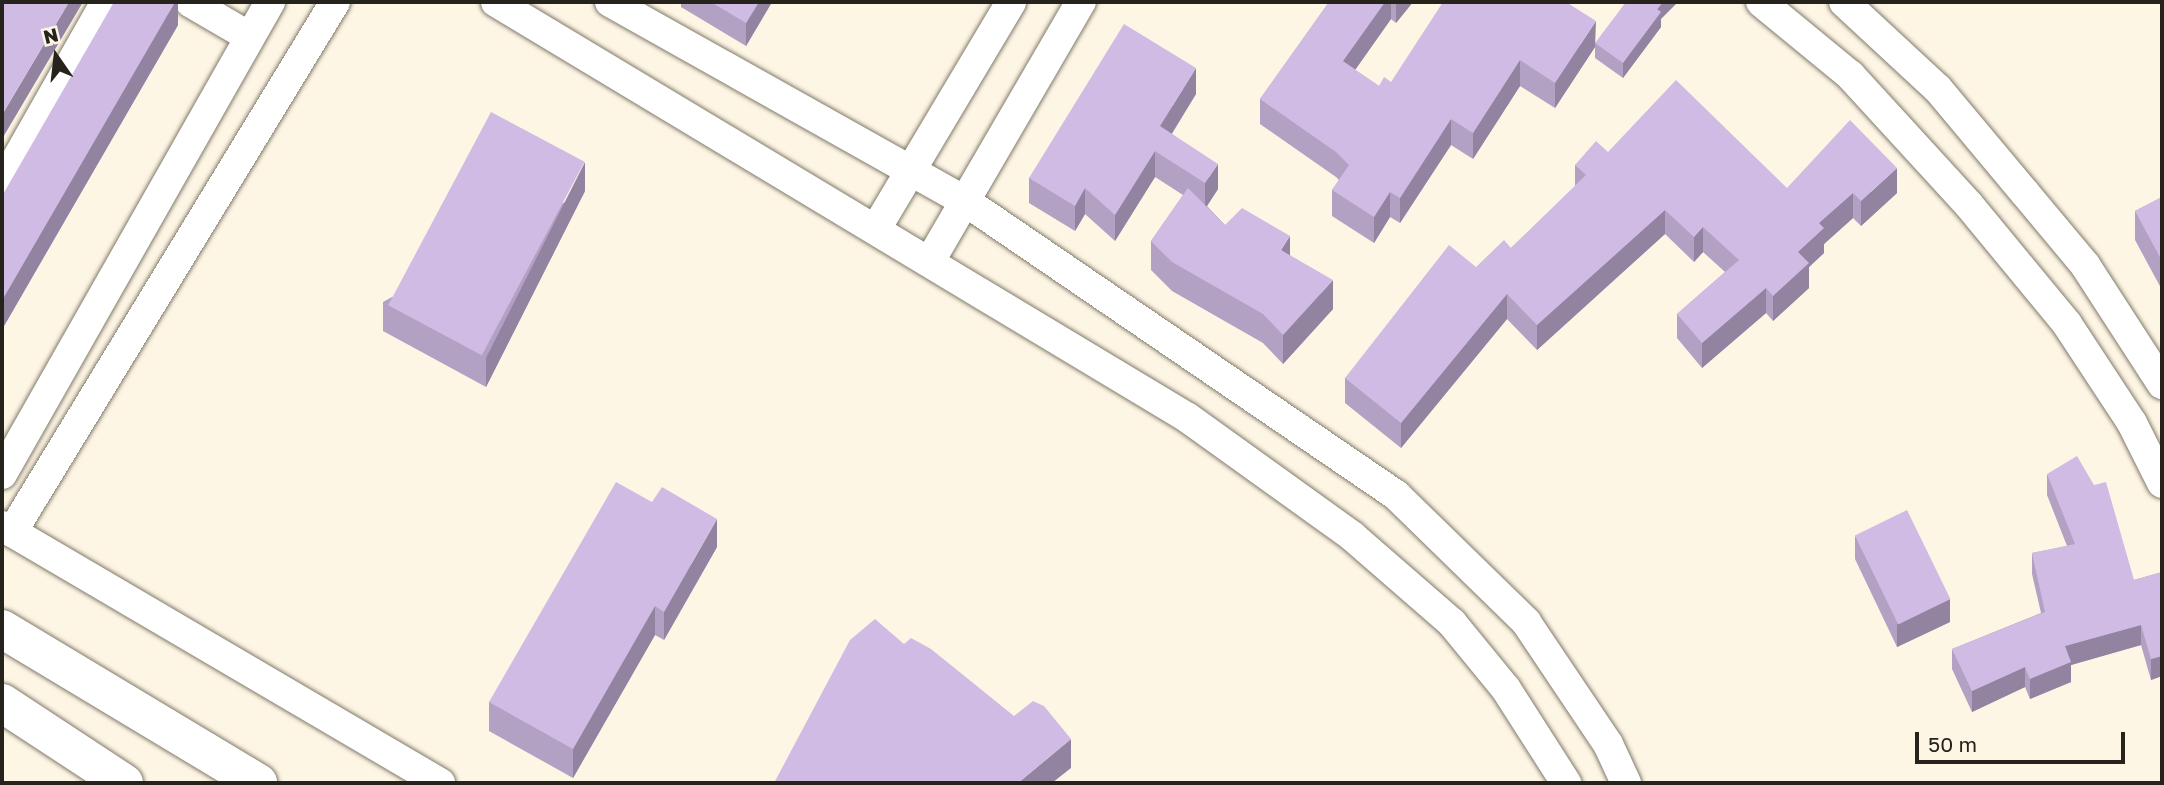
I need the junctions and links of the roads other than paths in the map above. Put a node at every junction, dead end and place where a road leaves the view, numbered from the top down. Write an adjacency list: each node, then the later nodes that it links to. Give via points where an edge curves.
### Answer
1 (106, 2): 13 (street)
2 (190, 2): 11 (street)
3 (270, 2): 11 (street)
4 (335, 2): 20 (street)
5 (496, 2): 15 (street)
6 (610, 2): 12 (street)
7 (1011, 2): 12 (street)
8 (1081, 2): 14 (street)
9 (1761, 2): 19 (street, via 1850,75 1969,205 2067,324 2133,423)
10 (1844, 2): 17 (street, via 1938,89 2085,265)
11 (250, 37): 18 (street)
12 (911, 171): 14 (street); 15 (street)
13 (2, 185)
14 (965, 201): 16 (street); 27 (street, via 1396,495 1526,622 1608,744)
15 (877, 227): 16 (street)
16 (930, 261): 26 (street, via 1188,418 1352,536 1452,622 1506,689)
17 (2162, 384)
18 (2, 474)
19 (2162, 482)
20 (7, 529): 25 (street)
21 (2, 629): 24 (street)
22 (2, 703): 23 (street)
23 (124, 783)
24 (258, 783)
25 (440, 783)
26 (1566, 783)
27 (1626, 783)

